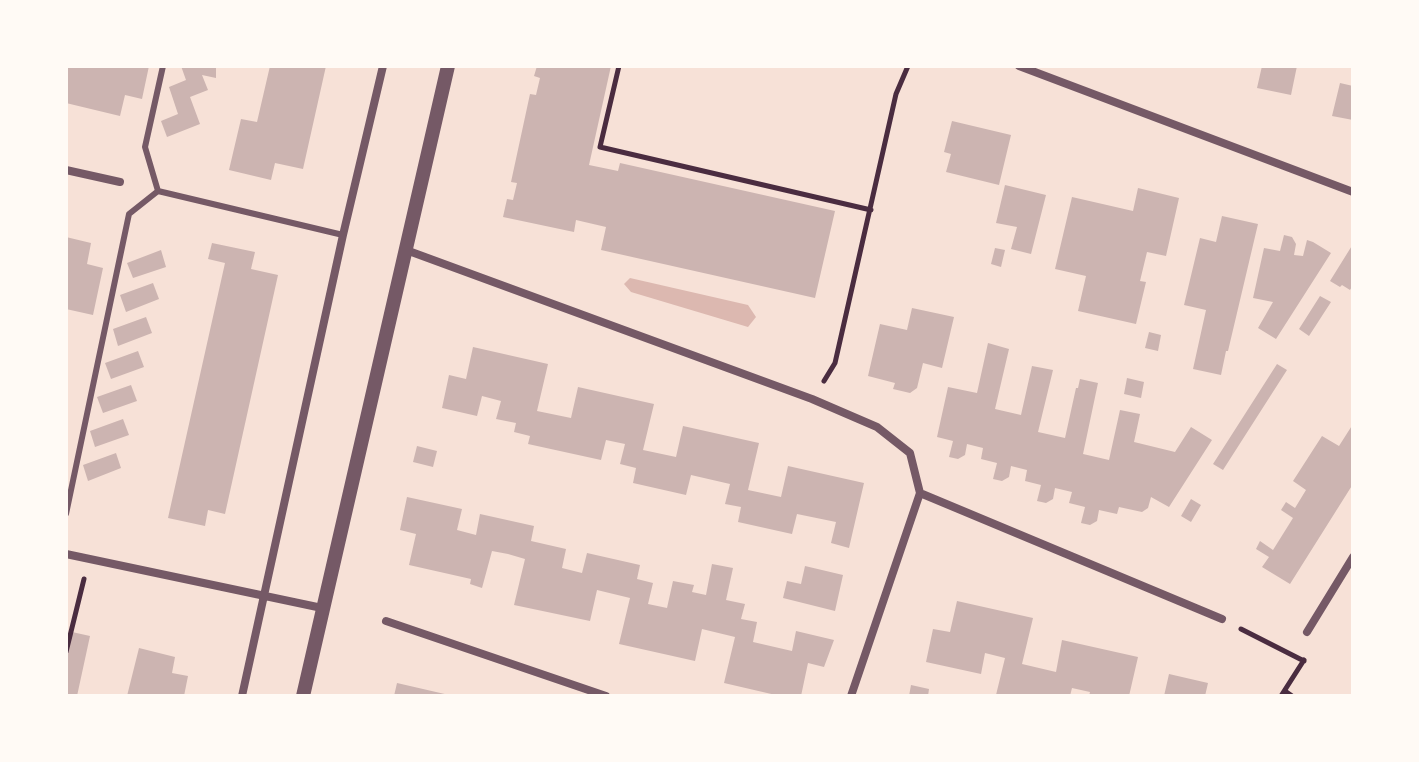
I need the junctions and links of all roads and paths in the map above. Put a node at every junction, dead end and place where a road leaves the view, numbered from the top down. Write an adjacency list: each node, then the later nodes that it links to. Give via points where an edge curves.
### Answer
1 (163, 66): 9 (lane, via 145,147)
2 (383, 66): 12 (street)
3 (448, 66): 13 (street)
4 (619, 66): 11 (path, via 600,147)
5 (908, 66): 11 (path, via 896,94)
6 (1019, 66): 10 (street)
7 (66, 170): 8 (street)
8 (120, 182)
9 (158, 191): 12 (lane); 16 (lane, via 129,214)
10 (1353, 192)
11 (871, 210): 14 (path, via 835,363)
12 (343, 235): 20 (street)
13 (405, 249): 14 (street); 21 (street)
14 (812, 399): 15 (street, via 877,427 910,453)
15 (920, 493): 22 (street); 31 (street)
16 (66, 514)
17 (66, 554): 19 (street)
18 (1353, 557): 24 (street)
19 (90, 559): 20 (street); 25 (path)
20 (265, 595): 21 (street); 28 (street)
21 (322, 608): 29 (street)
22 (1222, 619): 26 (path)
23 (386, 621): 30 (street)
24 (1307, 632): 26 (path)
25 (66, 652)
26 (1304, 661): 27 (path)
27 (1283, 693): 32 (path)
28 (242, 696)
29 (303, 696)
30 (606, 696)
31 (851, 696)
32 (1292, 696)

